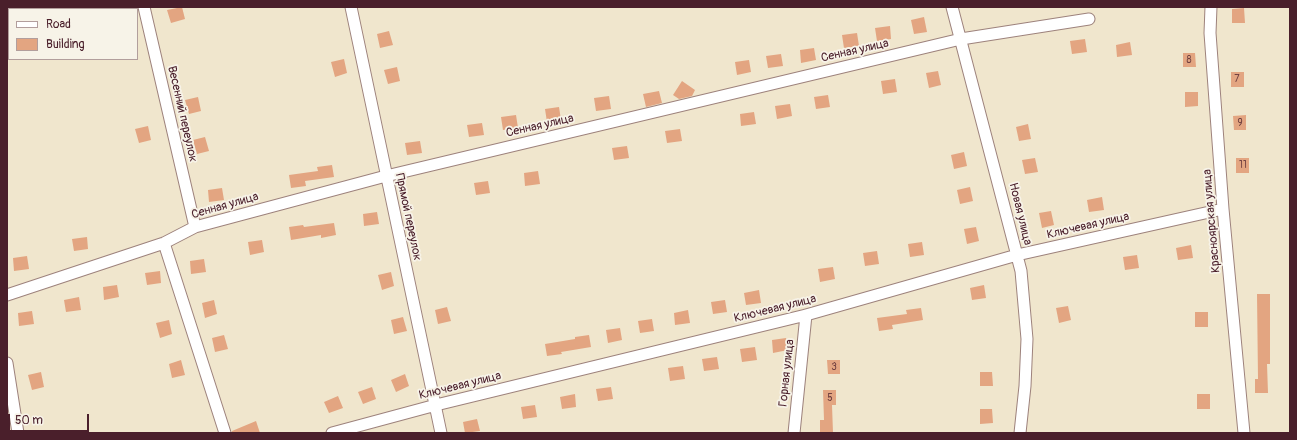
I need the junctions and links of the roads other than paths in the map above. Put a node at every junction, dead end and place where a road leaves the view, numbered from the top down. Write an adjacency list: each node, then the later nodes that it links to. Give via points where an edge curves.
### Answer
1 (144, 7): 9 (street, Весенний переулок)
2 (351, 7): 7 (street, Прямой переулок)
3 (952, 7): 6 (street, Новая улица)
4 (1212, 7): 8 (street, Красноярская улица, via 1210,33)
5 (1089, 20): 6 (street, Сенная улица)
6 (961, 39): 7 (street, Сенная улица); 11 (street, Новая улица)
7 (386, 176): 9 (street, Сенная улица); 15 (street, Прямой переулок)
8 (1223, 209): 11 (street, Ключевая улица); 22 (street, Красноярская улица)
9 (195, 227): 10 (street, Сенная улица)
10 (164, 243): 12 (street, Сенная улица); 17 (street)
11 (1017, 255): 13 (street, Ключевая улица); 21 (street, Новая улица, via 1021,271 1027,339 1026,386)
12 (7, 295)
13 (806, 315): 15 (street, Ключевая улица); 20 (street, Горная улица)
14 (7, 363): 16 (street)
15 (436, 405): 18 (street, Ключевая улица); 19 (street, Прямой переулок)
16 (18, 433)
17 (224, 433)
18 (332, 433)
19 (441, 433)
20 (794, 433)
21 (1020, 433)
22 (1244, 433)

